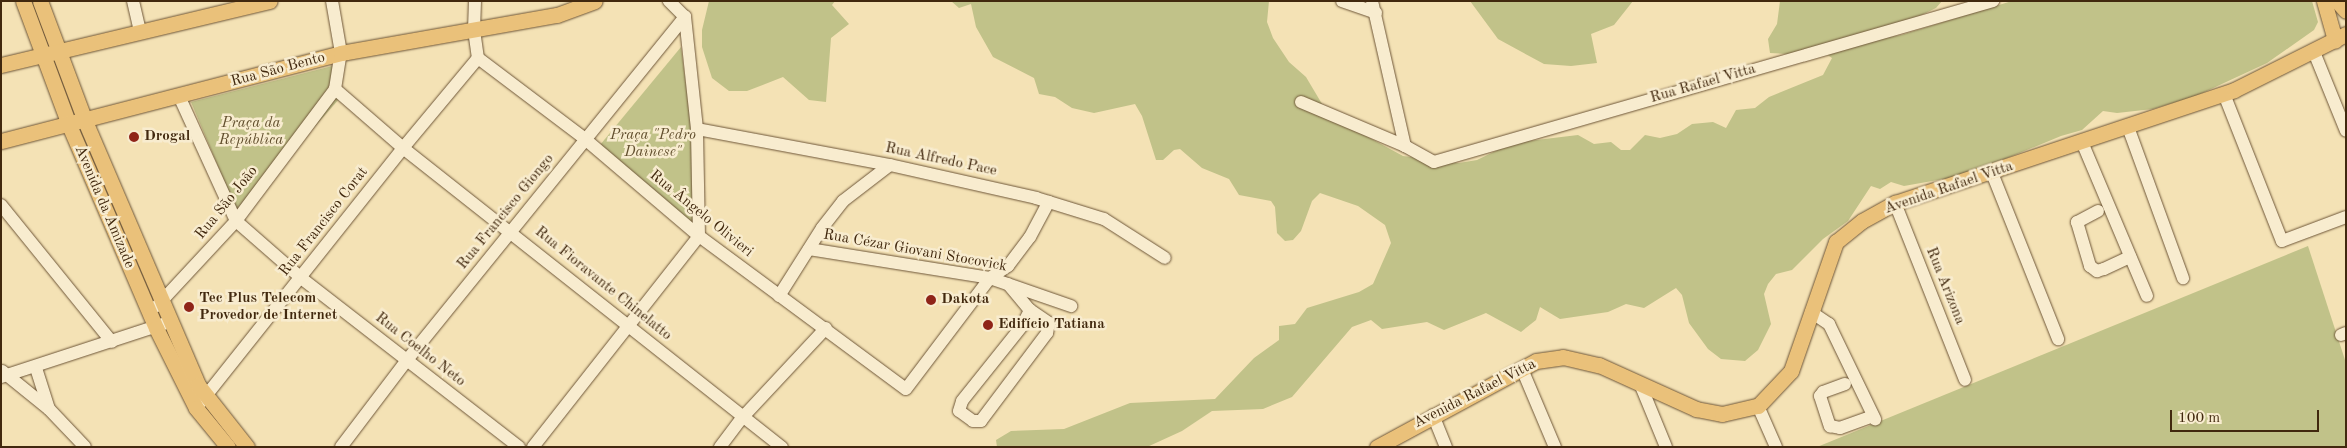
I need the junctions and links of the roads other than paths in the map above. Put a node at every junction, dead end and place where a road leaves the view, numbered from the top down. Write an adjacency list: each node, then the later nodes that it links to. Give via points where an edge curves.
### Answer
1 (23, 1): 21 (main road, Avenida da Amizade)
2 (40, 1): 21 (main road, Avenida da Amizade)
3 (133, 1): 18 (street)
4 (269, 1): 13 (main road)
5 (332, 1): 22 (street, Rua São João)
6 (475, 1): 17 (street)
7 (595, 1): 17 (main road, Rua São Bento, via 557,14)
8 (669, 1): 16 (street)
9 (1342, 1): 14 (street)
10 (1993, 1): 38 (street, Rua Rafael Vitta, via 1434,162)
11 (2324, 1): 19 (main road)
12 (2337, 1): 15 (main road)
13 (237, 5): 18 (main road)
14 (1374, 7): 38 (street)
15 (2346, 11)
16 (685, 17): 32 (street); 34 (street, Rua Francisco Giongo)
17 (474, 30): 22 (main road, Rua São Bento); 23 (street)
18 (140, 32): 21 (main road)
19 (2340, 37): 20 (main road, Avenida Rafael Vitta)
20 (2314, 52): 26 (main road, Avenida Rafael Vitta); 33 (street)
21 (49, 54): 24 (main road); 29 (main road, Avenida da Amizade); 30 (main road, Avenida da Amizade)
22 (341, 54): 25 (street, Rua São João); 27 (main road, Rua São Bento)
23 (478, 58): 34 (street, Rua Ângelo Olivieri); 37 (street, Rua Francisco Corat)
24 (1, 65)
25 (335, 89): 37 (street, Rua Fioravante Chinelatto); 46 (street, Rua São João)
26 (2224, 94): 31 (main road, Avenida Rafael Vitta); 45 (street, via 2282,241)
27 (179, 96): 29 (main road, Rua São Bento); 46 (street)
28 (1301, 102): 38 (street, Rua Rafael Vitta)
29 (85, 121): 30 (main road, Rua São Bento); 59 (main road, Avenida da Amizade)
30 (68, 125): 35 (main road, Rua São Bento); 59 (main road, Avenida da Amizade)
31 (2128, 128): 36 (main road, Avenida Rafael Vitta); 54 (street)
32 (697, 129): 39 (street, Rua Alfredo Pace); 48 (street)
33 (2346, 131)
34 (584, 139): 47 (street, Rua Francisco Giongo); 48 (street, Rua Ângelo Olivieri)
35 (1, 141)
36 (2082, 142): 40 (main road, Avenida Rafael Vitta); 50 (street)
37 (402, 148): 47 (street, Rua Fioravante Chinelatto); 52 (street, Rua Francisco Corat)
38 (1410, 150)
39 (890, 165): 41 (street, Rua Alfredo Pace); 49 (street, via 843,201)
40 (1992, 173): 42 (main road, Avenida Rafael Vitta); 65 (street)
41 (1050, 202): 51 (street, Rua Alfredo Pace, via 1104,219); 53 (street, via 1008,266)
42 (1895, 204): 61 (main road, Avenida Rafael Vitta, via 1862,221 1836,242); 71 (street, Rua Arizona)
43 (1, 205): 66 (street)
44 (2098, 211): 50 (street, via 2077,222 2090,266 2097,271 2104,270)
45 (2346, 217)
46 (236, 221): 52 (street, Rua Coelho Neto); 59 (street, Rua São João)
47 (511, 231): 63 (street, Rua Fioravante Chinelatto); 67 (street, Rua Francisco Giongo)
48 (699, 236): 56 (street, Rua Ângelo Olivieri); 63 (street)
49 (809, 248): 53 (street, Rua Cézar Giovani Stocovick); 56 (street)
50 (2130, 257): 57 (street)
51 (1165, 258)
52 (301, 278): 67 (street, Rua Coelho Neto); 74 (street, Rua Francisco Corat)
53 (990, 278): 55 (street, Rua Cézar Giovani Stocovick); 64 (street, Rua Ângelo Olivieri, via 906,389)
54 (2183, 278)
55 (1008, 284): 58 (street, Rua Cézar Giovani Stocovick); 60 (street)
56 (779, 296): 64 (street, Rua Ângelo Olivieri)
57 (2147, 296)
58 (1071, 306)
59 (155, 307): 62 (main road, Avenida da Amizade)
60 (1030, 310): 60 (street, via 1022,326 962,401 959,411 974,422 981,422 1047,333 1049,322)
61 (1811, 312): 72 (street, via 1829,324 1874,417 1840,428 1830,426 1820,396); 75 (main road, Avenida Rafael Vitta, via 1791,371)
62 (163, 325): 66 (street); 74 (main road, Avenida da Amizade)
63 (629, 325): 78 (street, Rua Fioravante Chinelatto); 84 (street)
64 (826, 328): 78 (street)
65 (2058, 339)
66 (112, 342): 68 (street)
67 (407, 360): 82 (street, Rua Francisco Giongo); 83 (street, Rua Coelho Neto)
68 (36, 368): 70 (street); 76 (street)
69 (1522, 369): 73 (main road, Avenida Rafael Vitta, via 1536,361 1563,358 1599,365); 77 (main road, Avenida Rafael Vitta); 89 (street)
70 (3, 375): 76 (street)
71 (1965, 380)
72 (1845, 384)
73 (1641, 386): 75 (main road, Avenida Rafael Vitta, via 1696,409 1722,414); 90 (street)
74 (201, 403): 80 (main road); 81 (main road)
75 (1758, 406): 91 (street)
76 (49, 409): 79 (street)
77 (1433, 415): 87 (main road, Avenida Rafael Vitta); 88 (street)
78 (742, 418): 85 (street); 86 (street, Rua Fioravante Chinelatto)
79 (85, 447)
80 (228, 447)
81 (247, 447)
82 (341, 447)
83 (519, 447)
84 (533, 447)
85 (720, 447)
86 (782, 447)
87 (1377, 447)
88 (1446, 447)
89 (1555, 447)
90 (1666, 447)
91 (1776, 447)

